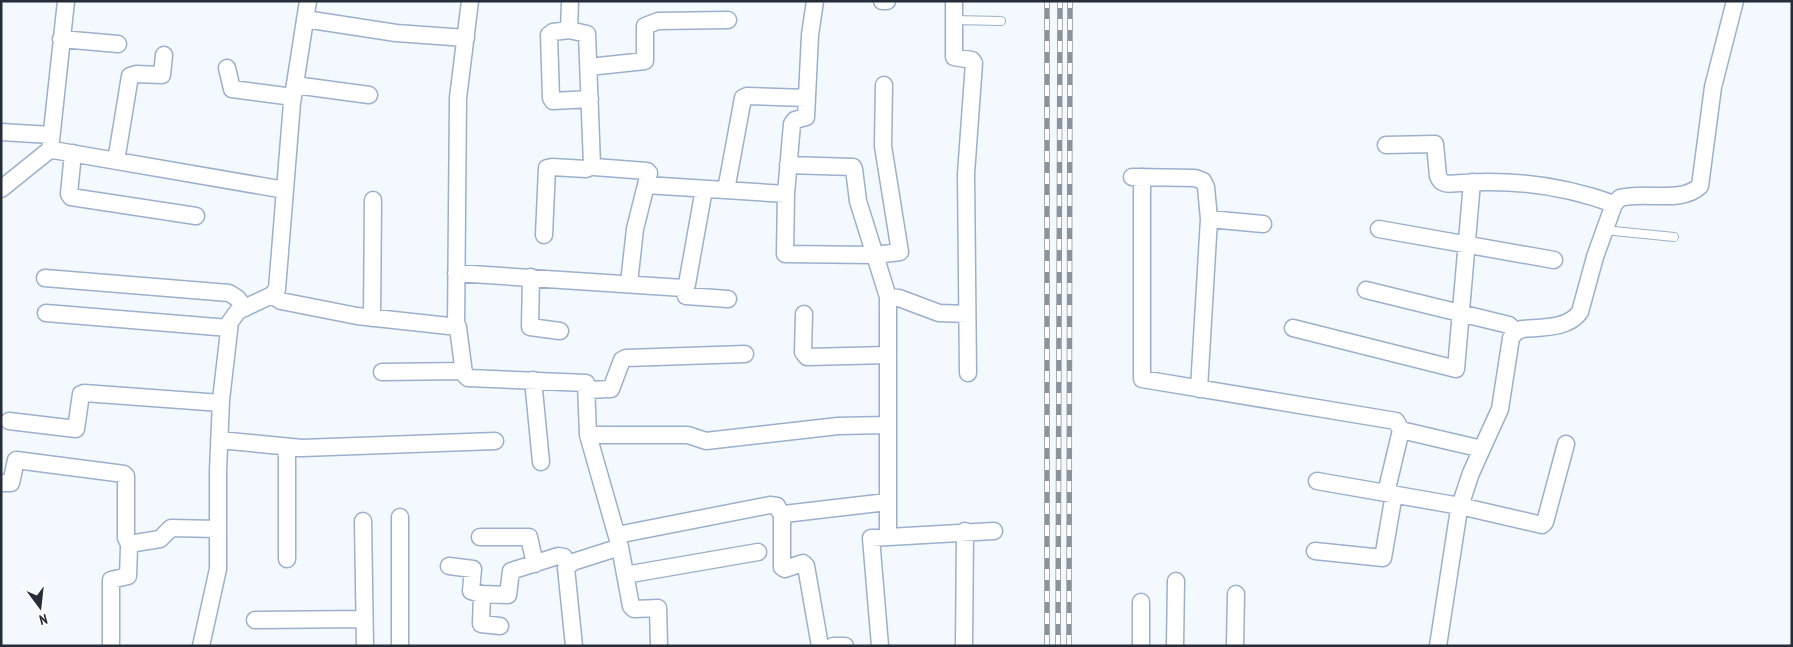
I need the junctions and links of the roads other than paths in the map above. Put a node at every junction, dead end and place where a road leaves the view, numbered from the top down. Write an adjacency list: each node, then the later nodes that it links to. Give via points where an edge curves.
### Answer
1 (66, 1): 16 (street)
2 (308, 1): 10 (street)
3 (470, 1): 15 (street)
4 (570, 1): 14 (street)
5 (815, 1): 24 (street)
6 (882, 1): 7 (street)
7 (887, 1)
8 (954, 1): 12 (street)
9 (1735, 1): 41 (street, via 1713,87 1700,186 1693,193 1628,196)
10 (305, 19): 15 (street, via 396,33); 22 (street)
11 (728, 20): 19 (street, via 650,23 646,26 645,61)
12 (954, 20): 13 (lane); 64 (street, via 954,57 974,62 966,174)
13 (1001, 22)
14 (569, 30): 19 (street, via 587,32); 25 (street, via 549,35 551,98)
15 (466, 38): 52 (street, via 458,98)
16 (61, 39): 17 (street); 27 (street)
17 (118, 44)
18 (164, 55): 30 (street, via 162,75 130,76)
19 (589, 67): 25 (street)
20 (227, 68): 22 (street, via 232,89)
21 (884, 85): 50 (street, via 882,146 900,250 898,254)
22 (294, 91): 23 (street); 37 (street)
23 (369, 95)
24 (807, 98): 31 (street, via 806,117 792,124); 38 (street, via 744,98)
25 (590, 99): 32 (street)
26 (1, 132): 27 (street)
27 (51, 143): 29 (street); 35 (street)
28 (1386, 145): 33 (street, via 1434,143 1440,180 1445,184)
29 (73, 153): 30 (street); 42 (street, via 68,194 71,197)
30 (116, 161): 37 (street)
31 (788, 165): 39 (street); 50 (street, via 854,168 858,200)
32 (593, 166): 34 (street, via 647,171); 47 (street, via 586,169 547,168)
33 (1472, 182): 41 (street, via 1556,187); 49 (street)
34 (646, 185): 36 (street); 55 (street, via 636,228)
35 (1, 189)
36 (704, 189): 38 (street); 56 (street, via 687,284)
37 (285, 190): 58 (street, via 277,289)
38 (726, 190): 39 (street)
39 (786, 194): 50 (street, via 785,254)
40 (373, 200): 66 (street)
41 (1614, 204): 46 (street)
42 (196, 216)
43 (1210, 219): 44 (street); 78 (street); 78 (street, via 1209,197 1203,181 1195,178 1137,177 1141,376 1144,380)
44 (1262, 224)
45 (1379, 228): 49 (street)
46 (1604, 230): 48 (lane); 71 (street, via 1580,312 1575,319 1564,324)
47 (544, 235)
48 (1674, 237)
49 (1467, 246): 51 (street); 65 (street)
50 (875, 255): 59 (street)
51 (1554, 260)
52 (456, 273): 54 (street); 67 (street)
53 (45, 278): 61 (street, via 228,293)
54 (531, 278): 55 (street); 70 (street, via 530,327)
55 (629, 283): 56 (street)
56 (683, 288): 60 (street, via 686,296)
57 (1366, 290): 65 (street)
58 (272, 295): 61 (street); 66 (street, via 281,300)
59 (888, 297): 64 (street, via 934,312); 73 (street)
60 (728, 299)
61 (245, 308): 68 (street, via 232,316)
62 (46, 313): 68 (street)
63 (804, 314): 73 (street, via 803,352 807,357)
64 (967, 314): 76 (street)
65 (1461, 314): 69 (street, via 1457,367 1454,370); 71 (street, via 1509,325)
66 (372, 318): 67 (street)
67 (456, 327): 74 (street, via 460,330)
68 (229, 328): 80 (street)
69 (1293, 328)
70 (560, 332)
71 (1516, 332): 89 (street, via 1511,338 1500,409)
72 (745, 354): 79 (street, via 626,358 622,360 611,390)
73 (888, 355): 82 (street)
74 (464, 371): 75 (street); 77 (street, via 468,378)
75 (382, 372)
76 (968, 373)
77 (533, 380): 79 (street, via 583,382); 90 (street)
78 (1199, 389): 83 (street, via 1396,421)
79 (587, 390): 84 (street)
80 (221, 403): 81 (street, via 84,393 81,394 76,429); 85 (street)
81 (9, 421)
82 (887, 426): 84 (street, via 838,426 706,441 688,435); 94 (street)
83 (1402, 430): 89 (street); 93 (street)
84 (588, 435): 104 (street)
85 (219, 440): 88 (street); 99 (street)
86 (495, 442): 88 (street)
87 (1566, 444): 95 (street, via 1542,525)
88 (287, 448): 108 (street)
89 (1482, 450): 95 (street)
90 (541, 462)
91 (1317, 481): 93 (street)
92 (1, 483): 105 (street, via 11,483 16,460 124,474 126,538)
93 (1390, 494): 95 (street); 106 (street, via 1383,558)
94 (887, 502): 96 (street); 102 (street)
95 (1460, 506): 134 (street)
96 (782, 514): 104 (street, via 770,504); 126 (street, via 782,567 785,569 803,563 806,566)
97 (400, 517): 123 (street)
98 (362, 521): 118 (street)
99 (218, 529): 105 (street, via 171,528 160,539); 121 (street, via 217,582)
100 (966, 531): 101 (street); 102 (street); 130 (street)
101 (994, 531)
102 (888, 536): 129 (street, via 870,539)
103 (480, 537): 109 (street, via 529,538)
104 (618, 541): 110 (street); 112 (street)
105 (130, 546): 120 (street, via 128,576 111,580)
106 (1315, 551)
107 (758, 552): 112 (street)
108 (287, 559)
109 (535, 564): 110 (street, via 561,556); 114 (street, via 510,572 508,595)
110 (568, 565): 124 (street)
111 (449, 566): 114 (street, via 473,569 471,592)
112 (626, 575): 125 (street, via 632,608 658,608)
113 (1176, 581): 132 (street)
114 (482, 594): 119 (street, via 481,624)
115 (1236, 594): 133 (street)
116 (1141, 602): 131 (street)
117 (255, 620): 118 (street)
118 (364, 620): 122 (street)
119 (500, 626)
120 (111, 646)
121 (201, 646)
122 (365, 646)
123 (400, 646)
124 (574, 646)
125 (660, 646)
126 (820, 646)
127 (832, 646): 128 (street)
128 (846, 646)
129 (880, 646)
130 (964, 646)
131 (1142, 646)
132 (1175, 646)
133 (1235, 646)
134 (1438, 646)

